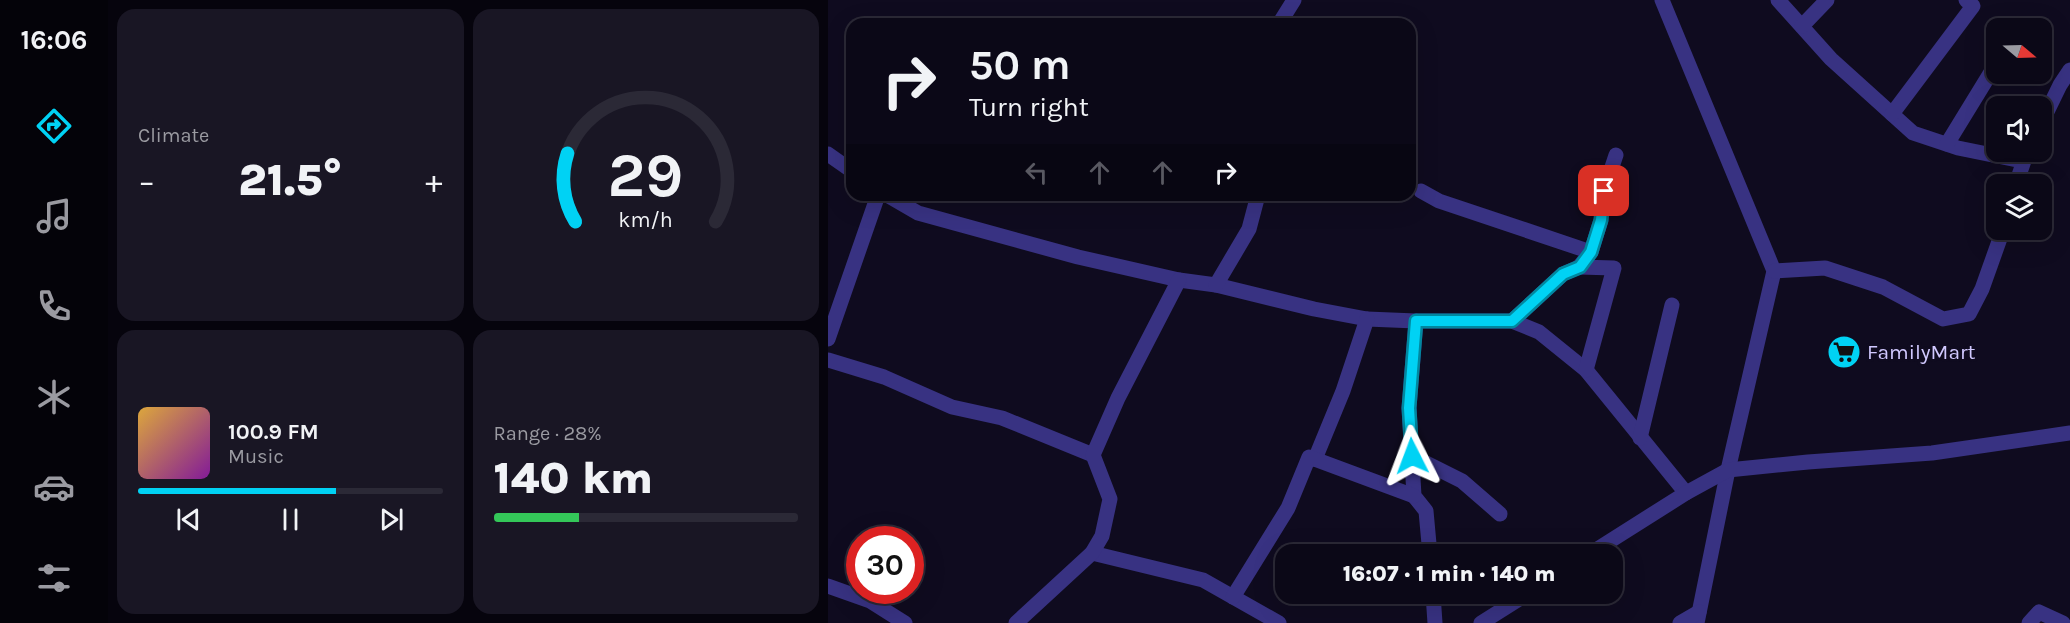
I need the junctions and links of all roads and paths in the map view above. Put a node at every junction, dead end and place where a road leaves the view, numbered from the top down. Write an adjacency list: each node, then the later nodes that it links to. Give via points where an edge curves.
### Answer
1 (1294, 0): 6 (street)
2 (1662, 0): 24 (street)
3 (1778, 0): 7 (street)
4 (1827, 0): 7 (street)
5 (1966, 0): 11 (street, via 1973,6)
6 (1283, 18)
7 (1802, 26): 11 (street, via 1831,59)
8 (2070, 70): 10 (street)
9 (1986, 80): 12 (street)
10 (2052, 101)
11 (1892, 114): 12 (street, via 1913,133)
12 (1947, 144): 13 (street)
13 (1986, 150)
14 (828, 154): 16 (street)
15 (1616, 155): 22 (street)
16 (846, 167)
17 (1421, 191): 22 (street, via 1439,201)
18 (876, 201): 31 (street)
19 (897, 201): 25 (street, via 918,213)
20 (1256, 201): 26 (street, via 1249,229)
21 (2000, 240): 24 (street, via 1983,289 1969,314 1943,319 1882,287 1825,268)
22 (1591, 252): 23 (street)
23 (1580, 267): 30 (street, via 1563,274); 33 (street, via 1614,268)
24 (1774, 271): 39 (street)
25 (1179, 280): 26 (street); 36 (street)
26 (1216, 285): 28 (street)
27 (1672, 305): 35 (street)
28 (1366, 319): 29 (street); 38 (street, via 1343,391)
29 (1416, 321): 30 (street); 37 (street, via 1409,408)
30 (1512, 321): 33 (street, via 1539,332)
31 (828, 339)
32 (828, 360): 36 (street, via 884,377 952,407 1002,418)
33 (1586, 370): 35 (street)
34 (2070, 433): 39 (street, via 1932,453)
35 (1640, 438): 40 (street)
36 (1093, 455): 45 (street, via 1110,500 1102,536)
37 (1412, 456): 41 (street); 42 (street, via 1462,481)
38 (1315, 459): 41 (street); 47 (street, via 1309,457 1288,508)
39 (1728, 470): 40 (street); 50 (street)
40 (1686, 493): 44 (street)
41 (1414, 496): 43 (street, via 1426,510)
42 (1500, 514)
43 (1429, 544)
44 (1605, 544)
45 (1092, 552): 47 (street, via 1203,580); 52 (street)
46 (828, 586): 51 (street, via 870,601)
47 (1233, 597): 53 (street)
48 (1434, 604): 54 (street)
49 (1511, 604): 55 (street)
50 (1698, 617): 56 (street)
51 (905, 623)
52 (1016, 623)
53 (1279, 623)
54 (1435, 623)
55 (1481, 623)
56 (1680, 623)
57 (2030, 623): 58 (street, via 2039,612)
58 (2063, 623)

